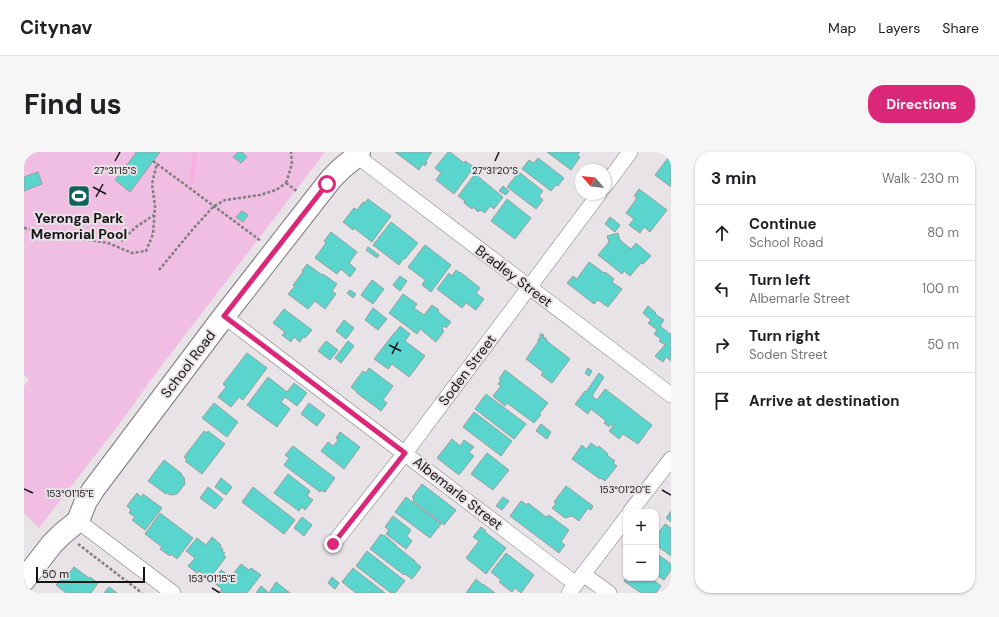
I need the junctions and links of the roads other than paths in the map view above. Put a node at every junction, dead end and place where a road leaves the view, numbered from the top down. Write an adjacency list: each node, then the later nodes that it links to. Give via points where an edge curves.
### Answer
1 (630, 152): 3 (street)
2 (358, 154): 5 (street, Bradley Street); 6 (street, School Road, via 330,179)
3 (611, 178)
4 (595, 200): 5 (street, Soden Street)
5 (529, 288): 7 (street, Bradley Street); 8 (street, Soden Street)
6 (224, 316): 8 (street, Albemarle Street); 11 (street, School Road, via 93,490)
7 (671, 396)
8 (405, 453): 13 (street, Soden Street); 15 (street, Albemarle Street)
9 (671, 459): 10 (street)
10 (632, 509)
11 (78, 521): 14 (street, School Road, via 52,544); 16 (street)
12 (623, 522): 15 (street)
13 (333, 544)
14 (24, 580)
15 (576, 584): 17 (street, Albemarle Street)
16 (173, 593)
17 (609, 593)

